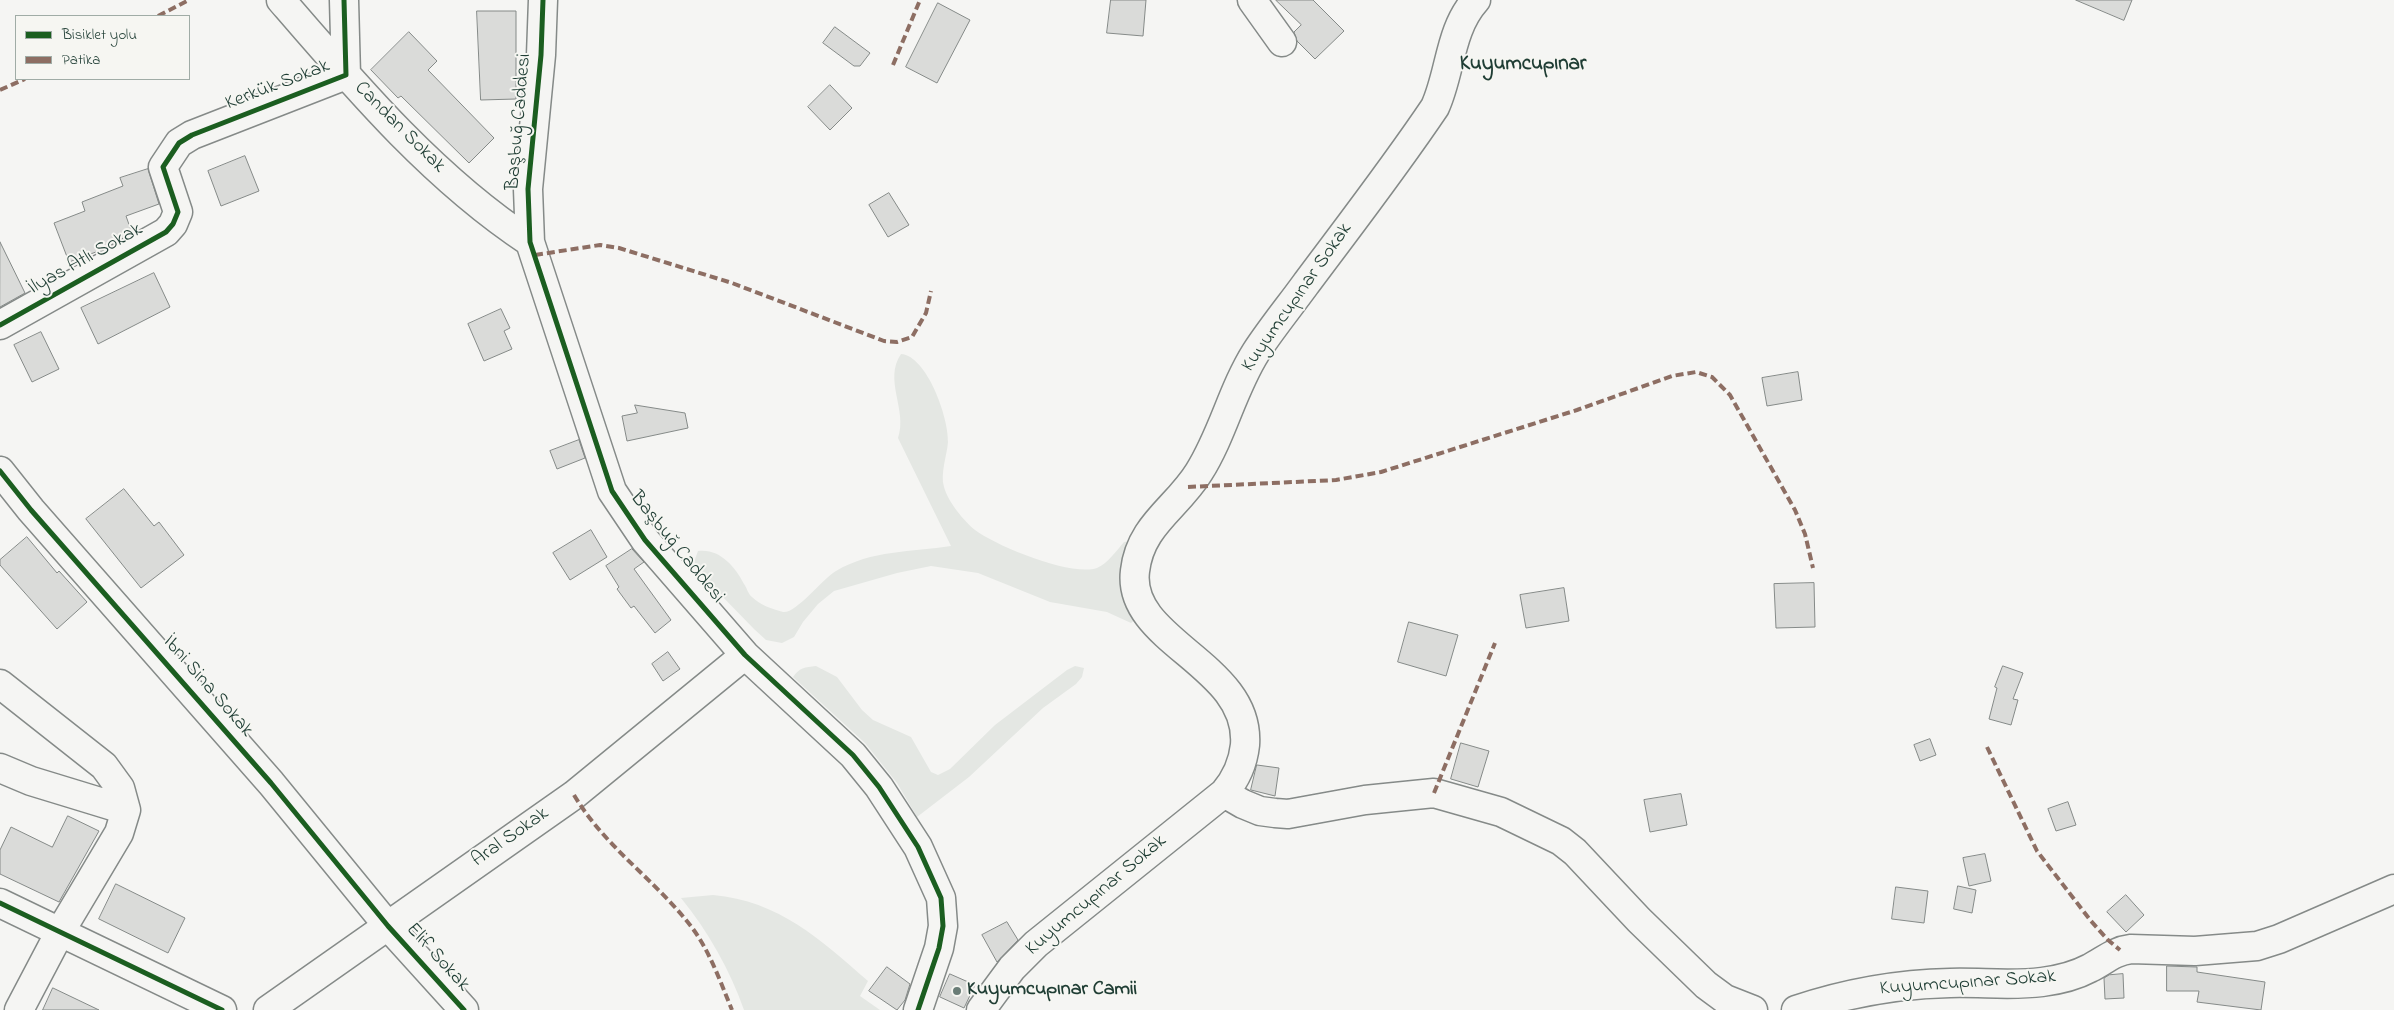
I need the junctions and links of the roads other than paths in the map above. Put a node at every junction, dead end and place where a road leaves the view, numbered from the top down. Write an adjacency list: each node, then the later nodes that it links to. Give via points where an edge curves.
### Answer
1 (282, 0): 7 (street, Candan Sokak)
2 (344, 0): 7 (street, Kerkük Sokak)
3 (543, 0): 9 (street, Başbuğ Caddesi, via 528,189)
4 (1252, 0): 6 (street)
5 (1476, 0): 15 (street, Kuyumcupınar Sokak, via 1460,23 1436,108 1256,352 1205,462 1143,540 1134,582 1145,611 1222,686 1243,717 1246,732 1244,753 1239,770)
6 (1282, 42)
7 (346, 75): 8 (street, Kerkük Sokak, via 179,143 163,167); 9 (street, Candan Sokak, via 469,196)
8 (178, 212): 10 (street, İlyas Atlı Sokak, via 173,224 157,238)
9 (530, 242): 12 (street, Başbuğ Caddesi, via 612,492 645,540)
10 (0, 325)
11 (0, 471): 19 (street, İbni Sina Sokak, via 271,783)
12 (745, 655): 19 (street, Aral Sokak, via 574,795); 25 (street, Başbuğ Caddesi, via 853,755 898,814 931,874 941,898 943,926)
13 (0, 684): 16 (street, via 104,766 120,788)
14 (0, 768): 16 (street, via 31,781)
15 (1224, 793): 26 (street, Kuyumcupınar Sokak, via 1036,944 1012,968); 27 (street, via 1243,804 1288,814 1365,800 1434,793 1500,812 1553,837 1575,852 1706,985 1725,999)
16 (126, 810): 20 (street, via 120,833)
17 (2394, 889): 28 (street, Kuyumcupınar Sokak, via 2257,946 2195,951 2120,950 2090,968 2062,979 2008,984 1897,985 1832,998)
18 (0, 903): 20 (street)
19 (388, 926): 23 (street, Aral Sokak); 24 (street, Elif Sokak)
20 (60, 932): 21 (street); 22 (street)
21 (19, 1010)
22 (222, 1010)
23 (268, 1010)
24 (464, 1010)
25 (918, 1010)
26 (981, 1010)
27 (1753, 1010)
28 (1796, 1010)

